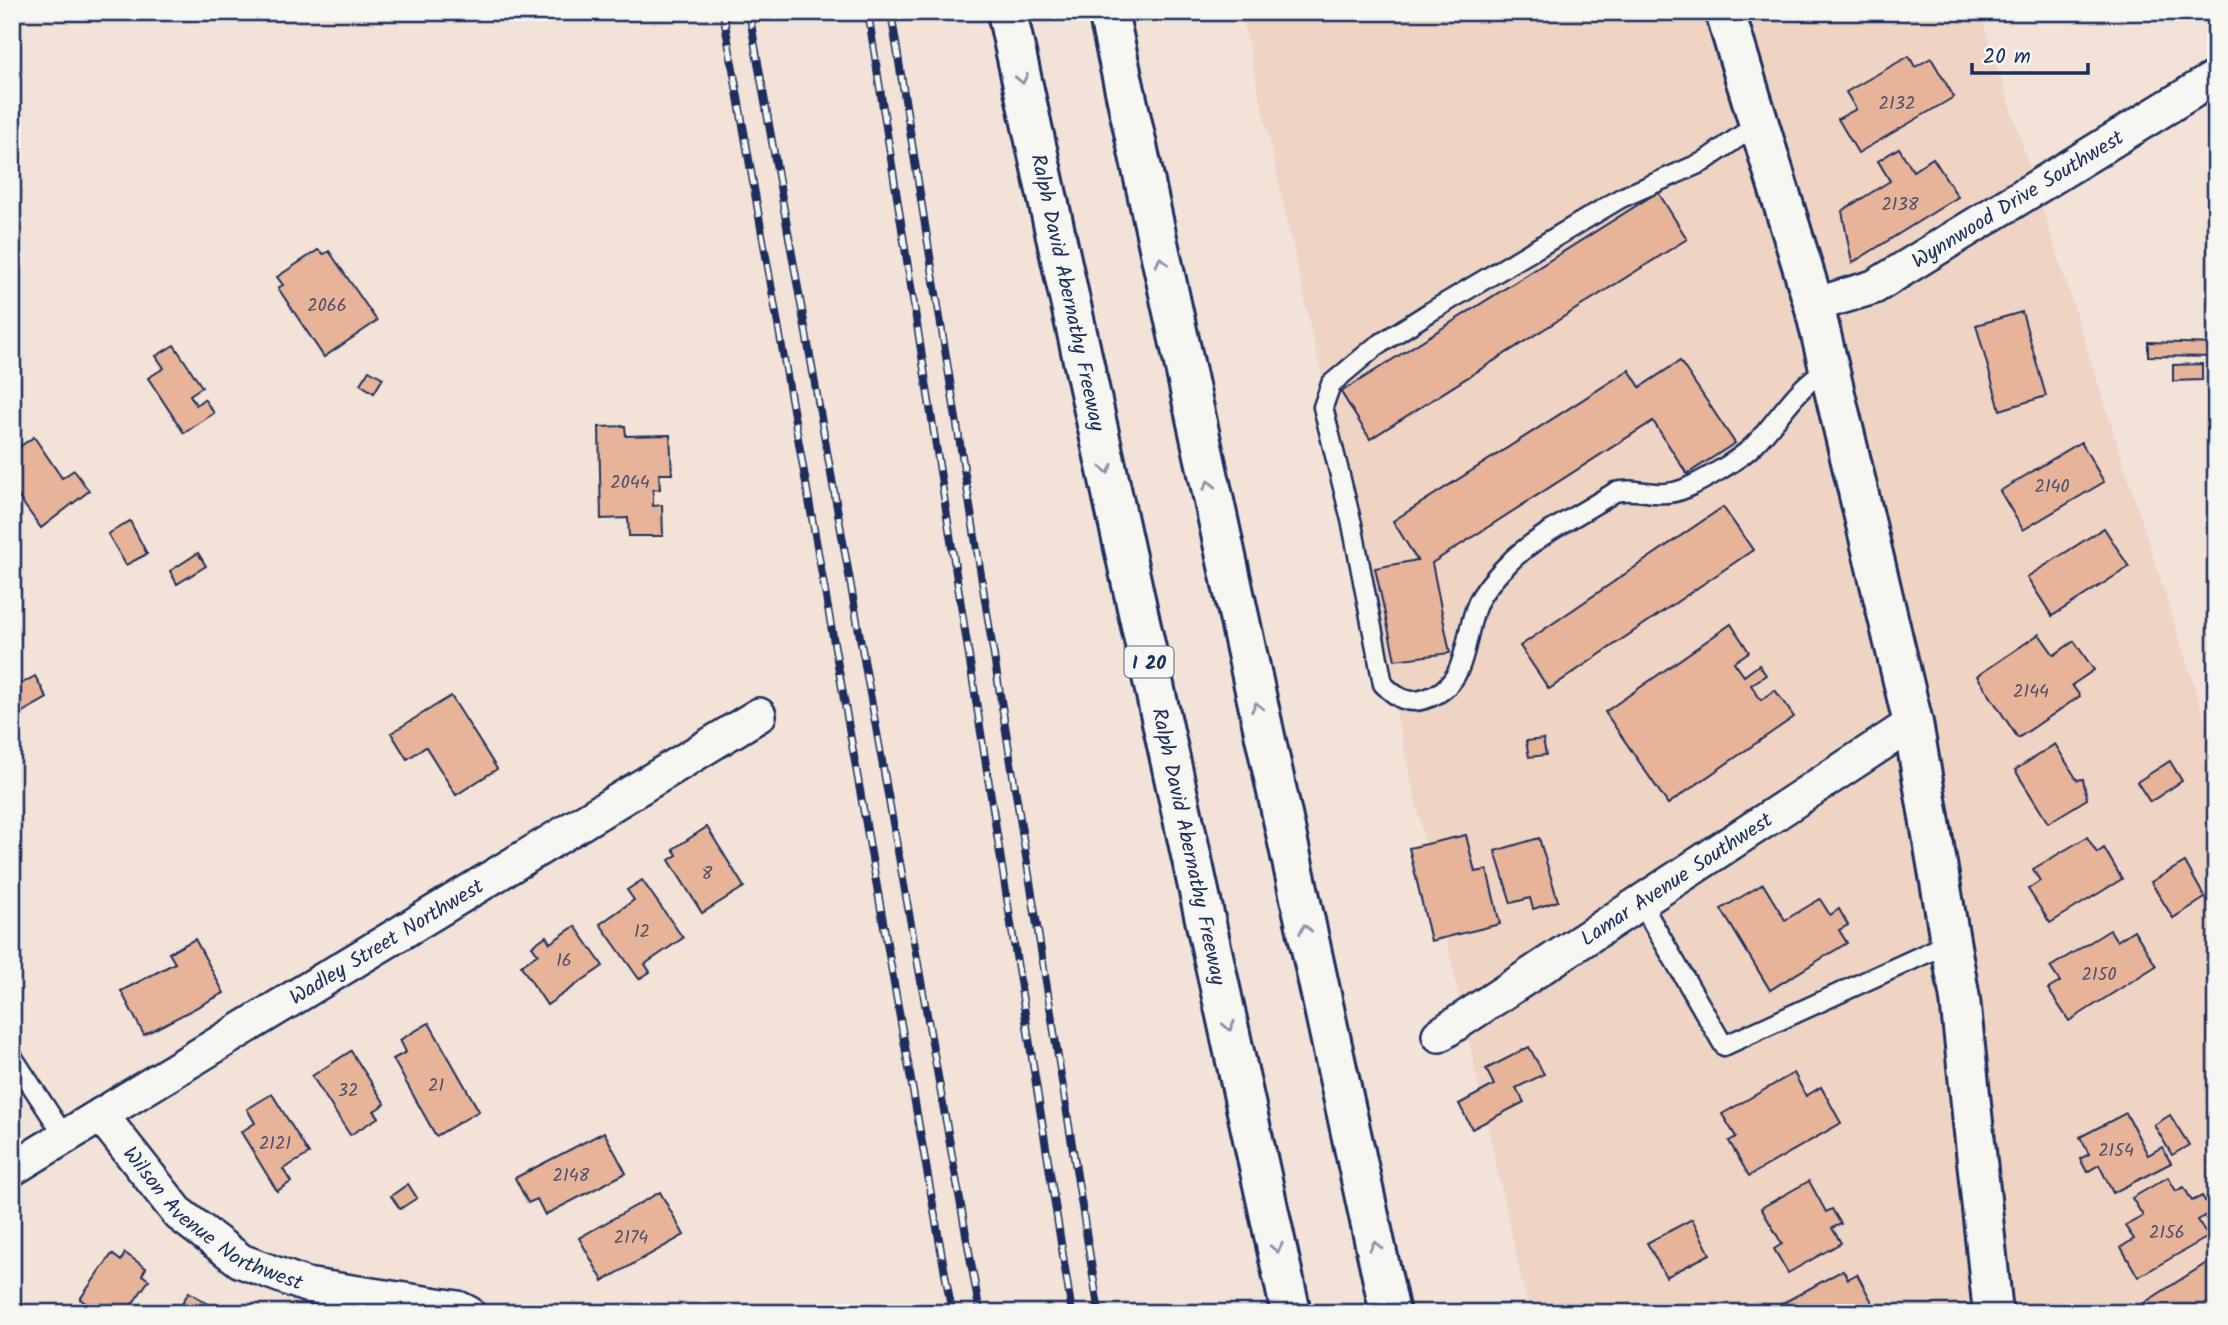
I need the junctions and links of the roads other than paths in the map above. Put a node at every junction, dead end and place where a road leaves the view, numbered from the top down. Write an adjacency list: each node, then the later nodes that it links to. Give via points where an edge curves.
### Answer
1 (1007, 12): 18 (main road, Ralph David Abernathy Freeway / I 20, one-way to 18)
2 (1108, 12): 19 (main road, one-way to 2)
3 (1725, 12): 5 (main road)
4 (2212, 87): 6 (street, Wynnwood Drive Southwest, via 1874,287)
5 (1759, 123): 6 (main road); 7 (lane, via 1703,162 1612,203 1430,312 1375,347 1331,384 1323,407 1352,524 1383,684 1409,702 1448,687 1460,670 1480,598 1510,561 1615,492 1627,489 1668,495 1736,459 1752,447 1798,389)
6 (1814, 305): 7 (main road)
7 (1829, 368): 9 (main road)
8 (759, 715): 14 (street, Wadley Street Northwest)
9 (1913, 723): 10 (street, Lamar Avenue Southwest); 11 (main road)
10 (1641, 903): 11 (lane, via 1724,1046); 12 (street, Lamar Avenue Southwest)
11 (1949, 943): 20 (main road, via 1960,999)
12 (1439, 1035)
13 (12, 1055): 15 (lane)
14 (101, 1115): 15 (street, Wadley Street Northwest); 17 (street, Wilson Avenue Northwest, via 179,1214 241,1261 306,1285)
15 (65, 1137): 16 (street, Wadley Street Northwest)
16 (12, 1169)
17 (468, 1313)
18 (1291, 1313)
19 (1390, 1313)
20 (1993, 1313)

